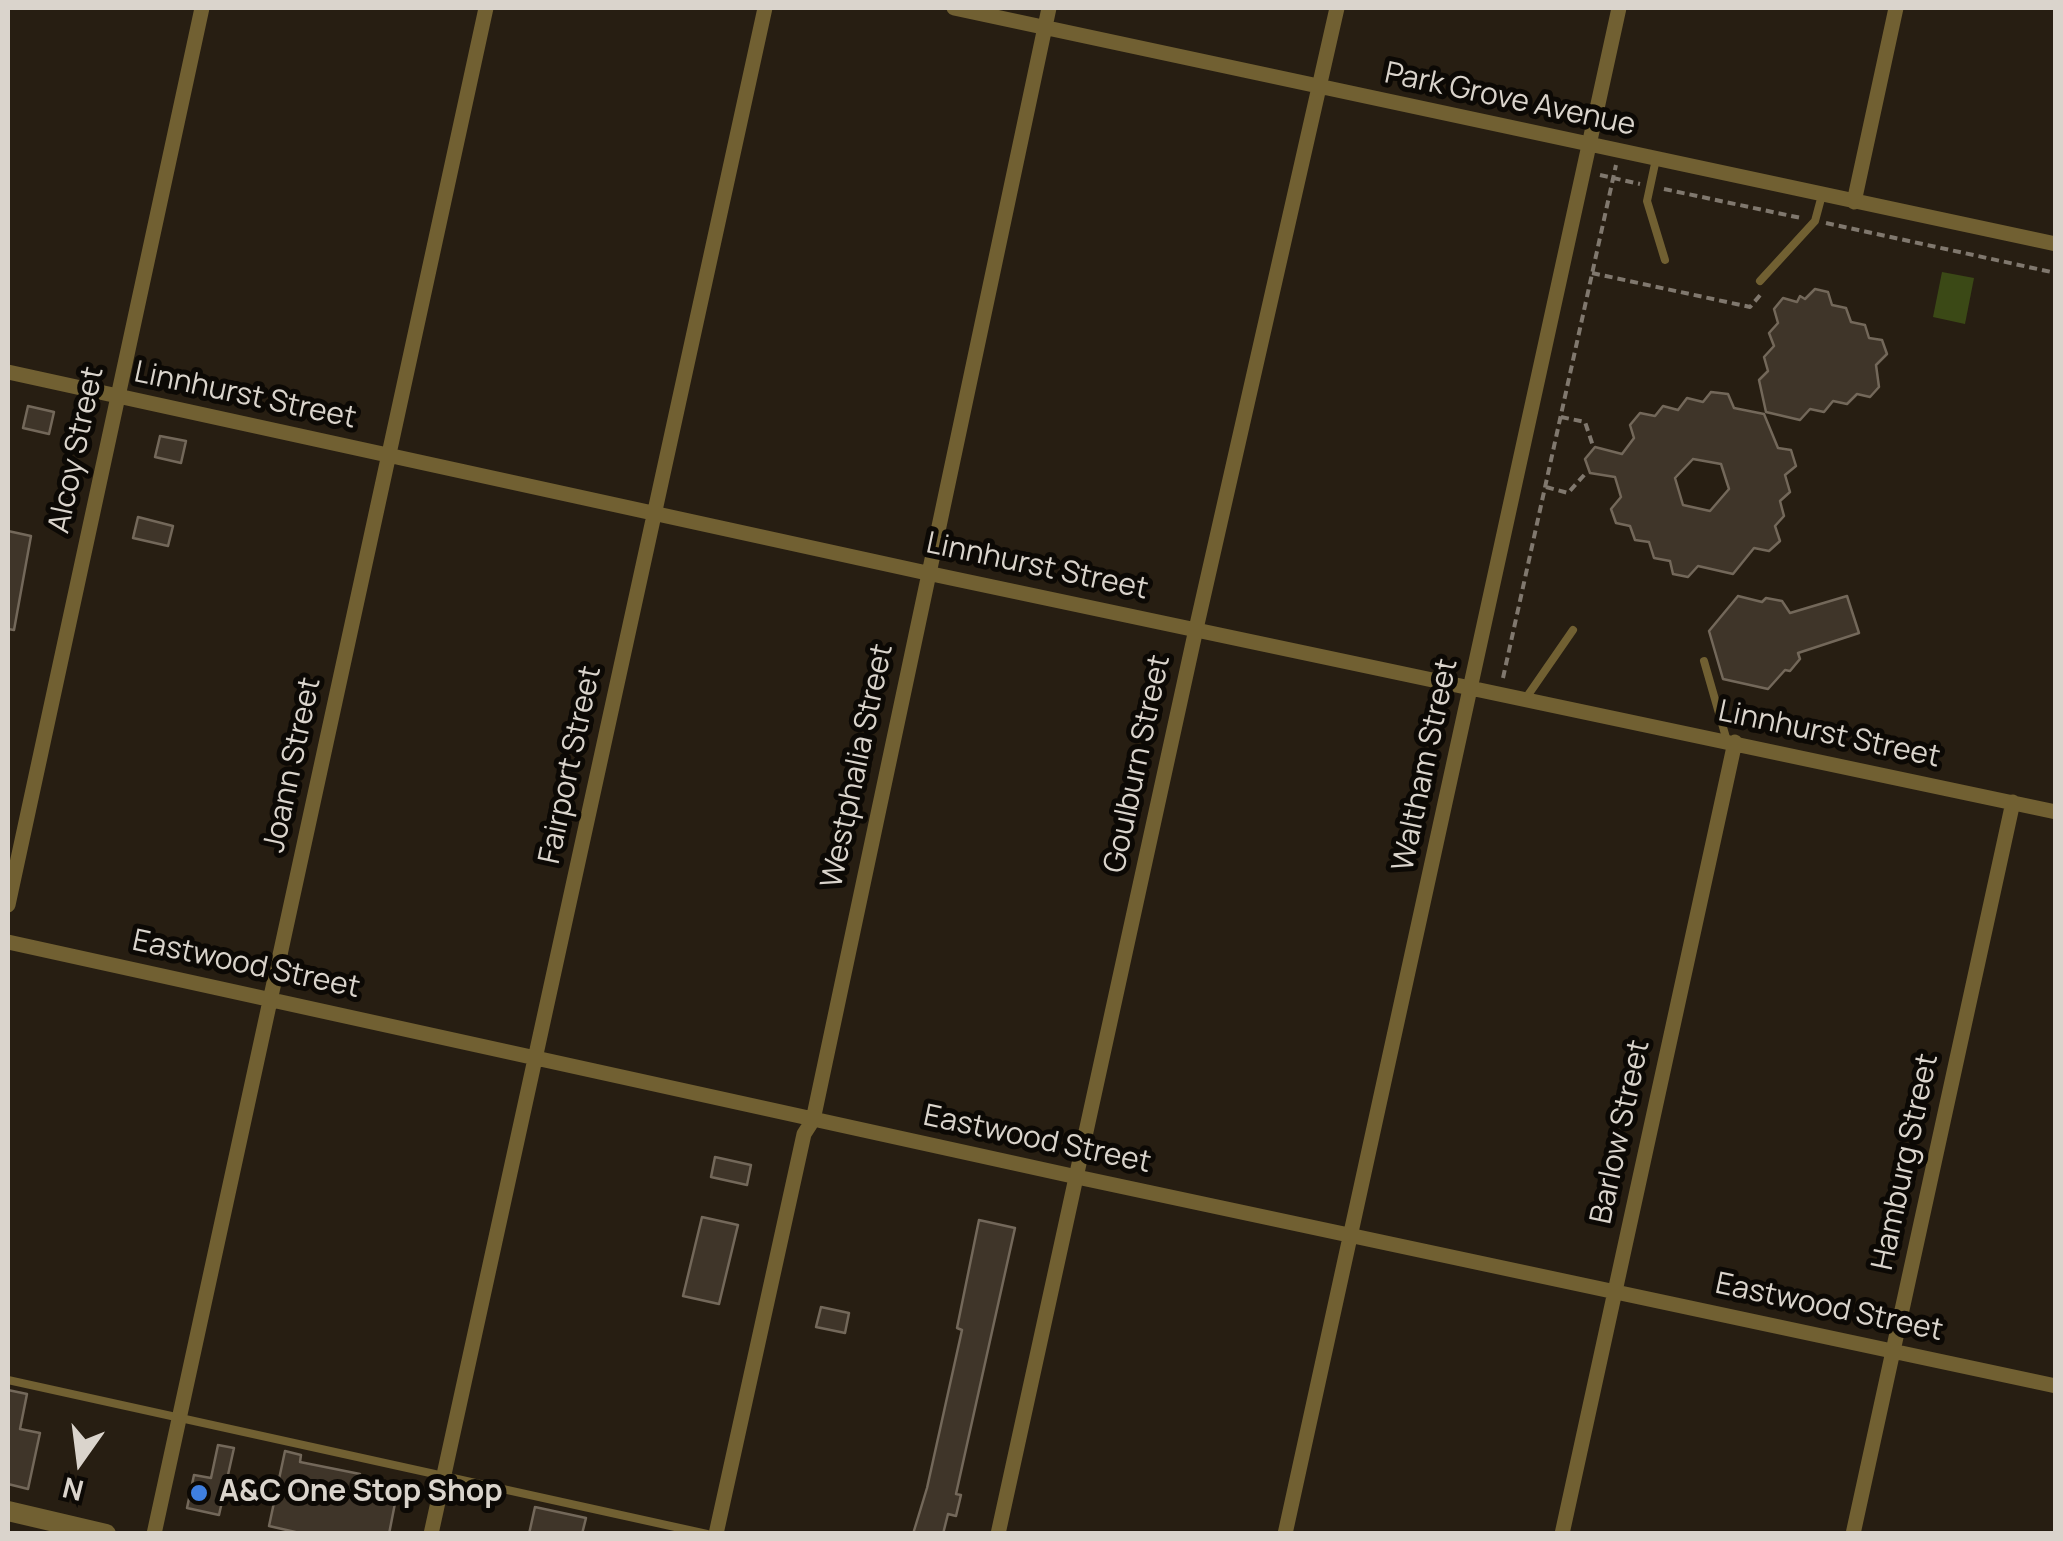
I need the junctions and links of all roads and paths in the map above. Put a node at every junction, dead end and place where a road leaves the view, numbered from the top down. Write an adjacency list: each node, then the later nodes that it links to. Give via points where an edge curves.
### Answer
1 (202, 8): 27 (street, Alcoy Street)
2 (486, 8): 30 (street, Joann Street)
3 (765, 8): 33 (street, Fairport Street)
4 (954, 8): 9 (street, Park Grove Avenue)
5 (1049, 8): 9 (street, Westphalia Street)
6 (1337, 8): 10 (street, Goulburn Street)
7 (1619, 8): 11 (street, Waltham Street)
8 (1896, 8): 18 (street)
9 (1045, 28): 10 (street, Park Grove Avenue); 34 (street, Westphalia Street)
10 (1320, 88): 11 (street, Park Grove Avenue); 35 (street, Goulburn Street)
11 (1589, 144): 12 (street, Park Grove Avenue); 14 (street, Waltham Street)
12 (1619, 150): 13 (street, Park Grove Avenue); 15 (path)
13 (1656, 158): 16 (lane); 17 (street, Park Grove Avenue)
14 (1584, 168): 15 (path); 38 (street, Waltham Street)
15 (1613, 178): 16 (path); 22 (path)
16 (1650, 186): 19 (path); 21 (lane, via 1646,201)
17 (1822, 195): 18 (street, Park Grove Avenue); 19 (lane)
18 (1854, 202): 20 (street, Park Grove Avenue)
19 (1815, 221): 23 (path); 24 (lane)
20 (2056, 244)
21 (1665, 260)
22 (1592, 273): 25 (path, via 1750,307); 28 (path)
23 (2056, 273)
24 (1760, 282)
25 (1762, 293)
26 (8, 372): 27 (street, Linnhurst Street)
27 (117, 396): 30 (street, Linnhurst Street); 44 (street, Alcoy Street)
28 (1561, 416): 29 (path, via 1585,422); 32 (path)
29 (1593, 446)
30 (388, 455): 33 (street, Linnhurst Street); 46 (street, Joann Street)
31 (1586, 473): 32 (path, via 1568,493)
32 (1546, 488): 39 (path)
33 (654, 512): 34 (street, Linnhurst Street); 47 (street, Fairport Street)
34 (927, 573): 35 (street, Linnhurst Street); 48 (street, Westphalia Street)
35 (1196, 629): 38 (street, Linnhurst Street); 49 (street, Goulburn Street)
36 (1573, 630): 40 (lane)
37 (1704, 661): 41 (lane)
38 (1471, 687): 39 (street, Linnhurst Street); 50 (street, Waltham Street)
39 (1497, 692): 40 (street, Linnhurst Street)
40 (1526, 698): 41 (street, Linnhurst Street)
41 (1731, 742): 42 (street, Linnhurst Street); 51 (street, Barlow Street)
42 (2013, 802): 43 (street, Linnhurst Street); 52 (street, Hamburg Street)
43 (2056, 812)
44 (8, 905)
45 (8, 942): 46 (street, Eastwood Street)
46 (271, 998): 47 (street, Eastwood Street); 55 (street, Joann Street)
47 (535, 1058): 48 (street, Eastwood Street); 56 (street, Fairport Street)
48 (813, 1120): 49 (street, Eastwood Street); 63 (street, Westphalia Street, via 804,1134)
49 (1077, 1177): 50 (street, Eastwood Street); 64 (street, Goulburn Street)
50 (1350, 1234): 51 (street, Eastwood Street); 65 (street, Waltham Street)
51 (1615, 1290): 52 (street, Eastwood Street); 66 (street, Barlow Street)
52 (1893, 1350): 54 (street, Eastwood Street); 67 (street, Hamburg Street)
53 (8, 1380): 55 (lane)
54 (2056, 1386)
55 (179, 1418): 56 (lane); 60 (street, Joann Street)
56 (443, 1478): 61 (street, Fairport Street); 62 (lane)
57 (8, 1511): 58 (street)
58 (69, 1530): 59 (street)
59 (106, 1534)
60 (154, 1534)
61 (431, 1534)
62 (707, 1534)
63 (716, 1534)
64 (998, 1534)
65 (1285, 1534)
66 (1562, 1534)
67 (1853, 1534)

